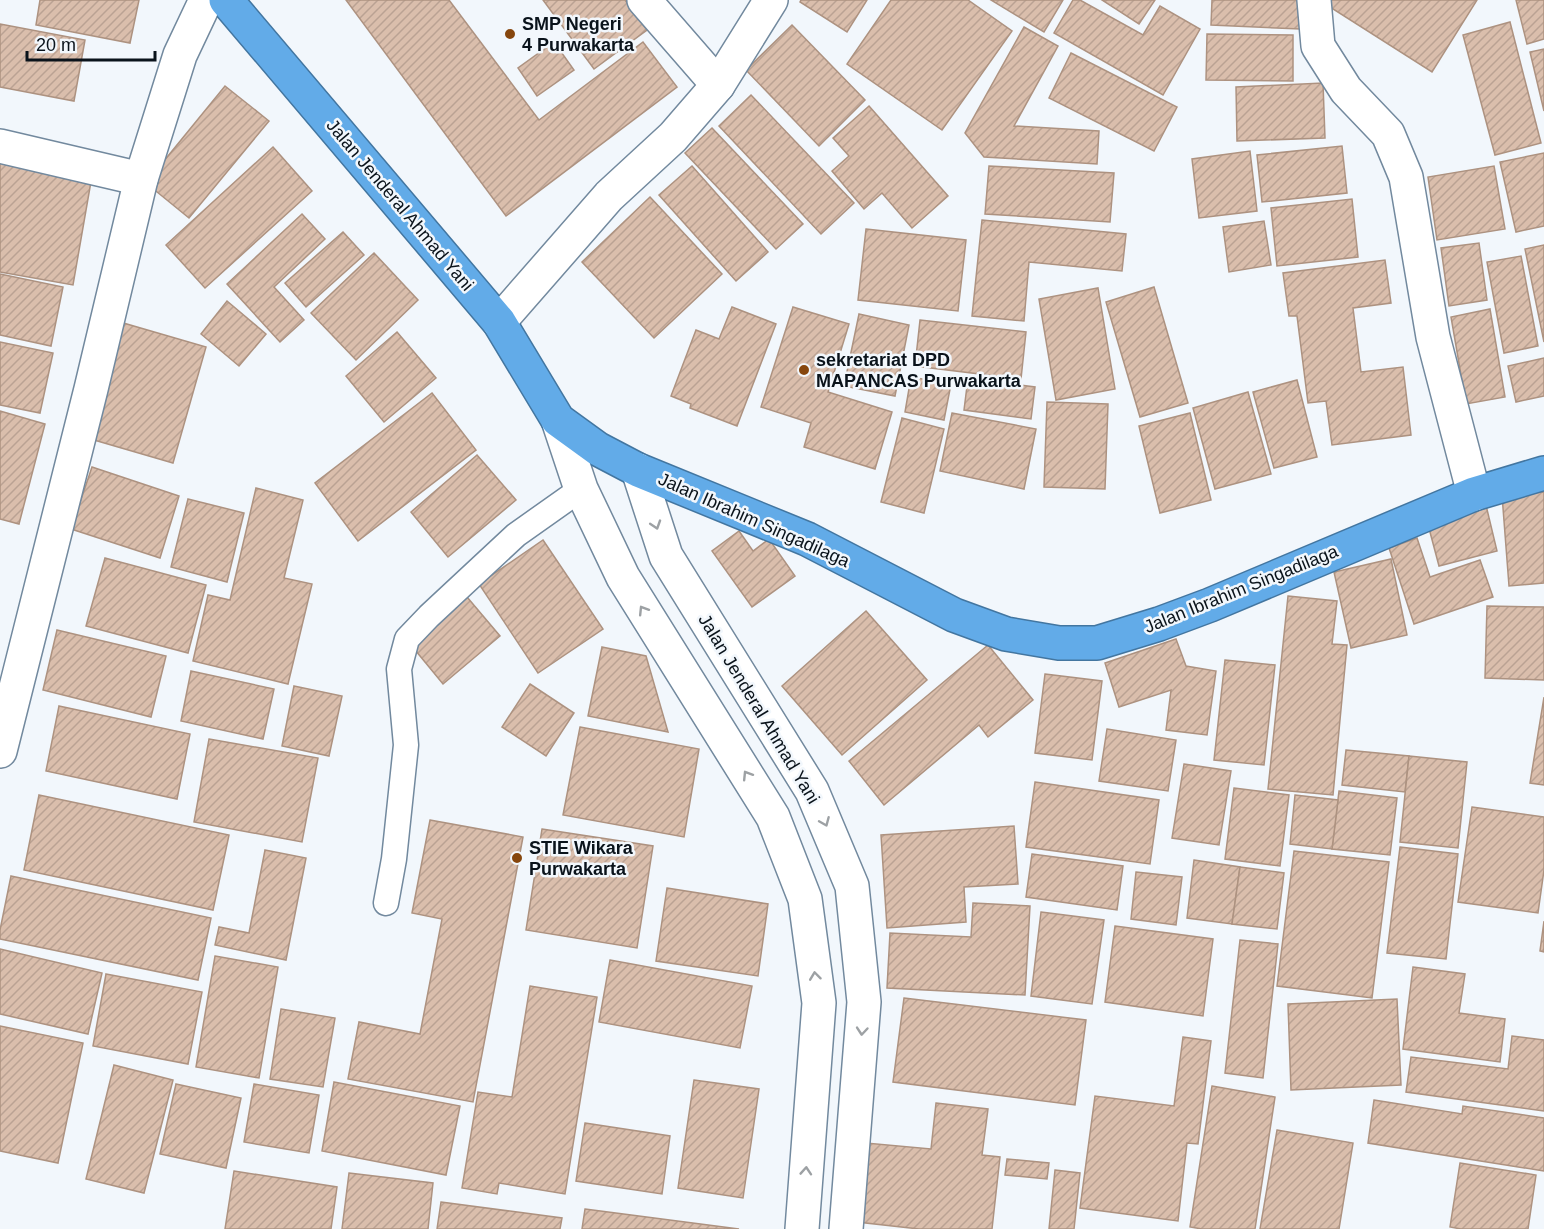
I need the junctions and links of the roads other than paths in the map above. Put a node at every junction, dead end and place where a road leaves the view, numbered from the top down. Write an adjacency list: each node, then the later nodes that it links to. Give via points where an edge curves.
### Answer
1 (206, 0): 8 (street, via 180,54)
2 (226, 0): 9 (highway, Jalan Jenderal Ahmad Yani)
3 (644, 0): 6 (street)
4 (771, 0): 6 (street)
5 (1314, 0): 14 (street, via 1318,46 1346,90 1388,134 1406,177 1433,336)
6 (718, 84): 9 (street, via 673,137 609,196)
7 (0, 146): 8 (street)
8 (141, 178): 15 (street)
9 (499, 322): 10 (highway, Jalan Jenderal Ahmad Yani)
10 (558, 420): 11 (highway, Jalan Jenderal Ahmad Yani, via 597,449); 13 (street, Jalan Jenderal Ahmad Yani)
11 (638, 470): 14 (highway, Jalan Ibrahim Singadilaga, via 807,539 954,615 1006,633 1059,643 1097,643 1159,624); 16 (street, Jalan Jenderal Ahmad Yani, one-way to 16, via 666,556)
12 (1544, 473): 14 (highway, Jalan Ibrahim Singadilaga)
13 (580, 489): 17 (street, Jalan Jenderal Ahmad Yani, one-way to 13, via 623,577); 18 (lane, via 516,534 407,639 399,669 406,745)
14 (1474, 494)
15 (0, 751)
16 (812, 791): 17 (street); 20 (street, Jalan Jenderal Ahmad Yani, one-way to 20, via 852,886 864,1002)
17 (773, 816): 19 (street, Jalan Jenderal Ahmad Yani, one-way to 17, via 819,1003 806,899)
18 (386, 903)
19 (812, 1104): 20 (street); 21 (street, Jalan Jenderal Ahmad Yani, one-way to 19)
20 (855, 1107): 22 (street, Jalan Jenderal Ahmad Yani)
21 (802, 1229)
22 (847, 1229)

